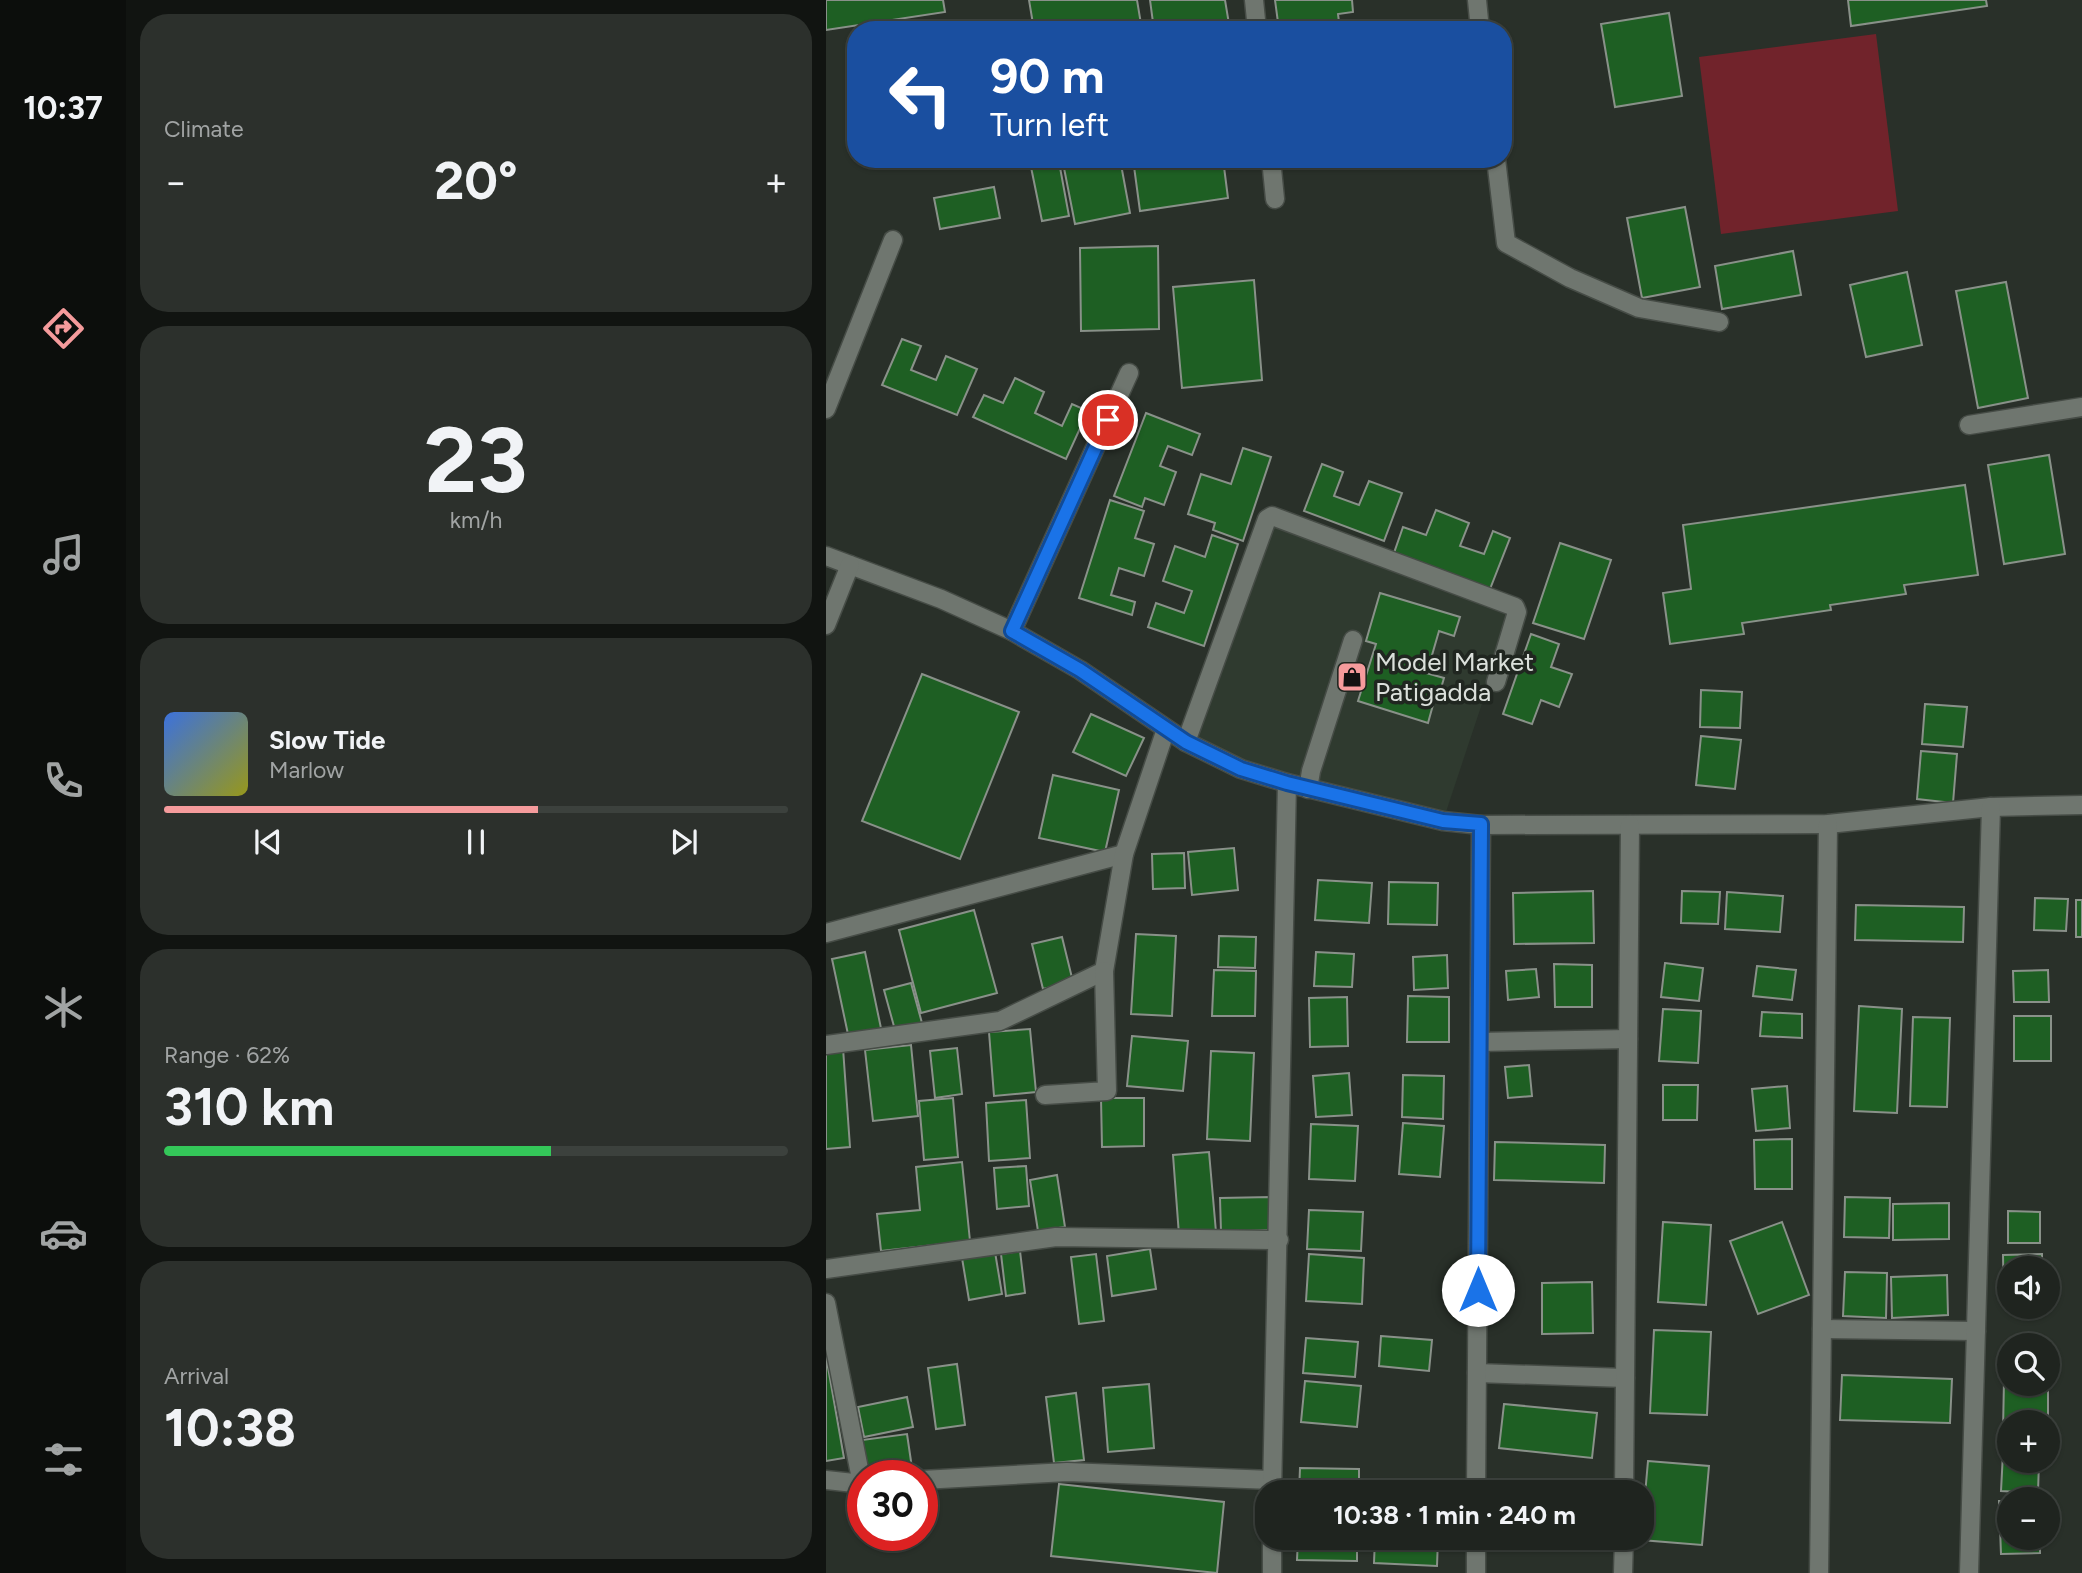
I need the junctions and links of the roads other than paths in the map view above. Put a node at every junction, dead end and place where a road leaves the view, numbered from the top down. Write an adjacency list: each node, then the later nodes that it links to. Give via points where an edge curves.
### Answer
1 (1254, 0): 3 (street)
2 (1477, 0): 4 (street)
3 (1256, 21)
4 (1479, 21)
5 (1271, 168): 7 (street)
6 (1497, 168): 9 (street, via 1506,243 1639,308)
7 (1275, 199)
8 (893, 240): 12 (street)
9 (1718, 322)
10 (1129, 373): 17 (street)
11 (2082, 407): 13 (street)
12 (826, 410)
13 (1969, 425)
14 (826, 556): 15 (street)
15 (850, 565): 16 (street); 17 (street)
16 (826, 625)
17 (1012, 631): 20 (street, via 1080,670)
18 (1353, 640): 23 (street)
19 (1496, 682): 21 (street, via 1515,607 1272,516 1267,519)
20 (1166, 729): 21 (street); 29 (street)
21 (1186, 742): 22 (street, via 1241,769)
22 (1287, 783): 23 (street); 36 (street)
23 (1308, 789): 26 (street, via 1443,821)
24 (2082, 805): 25 (street)
25 (1991, 807): 27 (street); 41 (street)
26 (1481, 824): 28 (street); 33 (street)
27 (1828, 824): 28 (street); 40 (street)
28 (1630, 825): 32 (street)
29 (1124, 853): 30 (street); 31 (street)
30 (826, 933)
31 (1104, 971): 34 (street, via 1000,1021); 35 (street, via 1107,1091)
32 (1628, 1040): 33 (street); 43 (street)
33 (1480, 1042): 42 (street)
34 (826, 1045)
35 (1045, 1095)
36 (1279, 1240): 37 (street, via 1055,1237); 47 (street)
37 (826, 1269)
38 (826, 1303): 39 (street)
39 (828, 1327): 44 (street)
40 (1822, 1329): 41 (street); 58 (street)
41 (1976, 1331): 59 (street)
42 (1477, 1373): 43 (street); 48 (street)
43 (1625, 1378): 49 (street)
44 (858, 1460)
45 (938, 1479): 51 (street, via 1067,1472)
46 (826, 1480): 50 (street)
47 (1272, 1480)
48 (1476, 1480)
49 (1624, 1480)
50 (847, 1482)
51 (1255, 1485)
52 (1272, 1550): 55 (street)
53 (1476, 1550): 56 (street)
54 (1624, 1550): 57 (street)
55 (1272, 1573)
56 (1476, 1573)
57 (1623, 1573)
58 (1819, 1573)
59 (1969, 1573)

